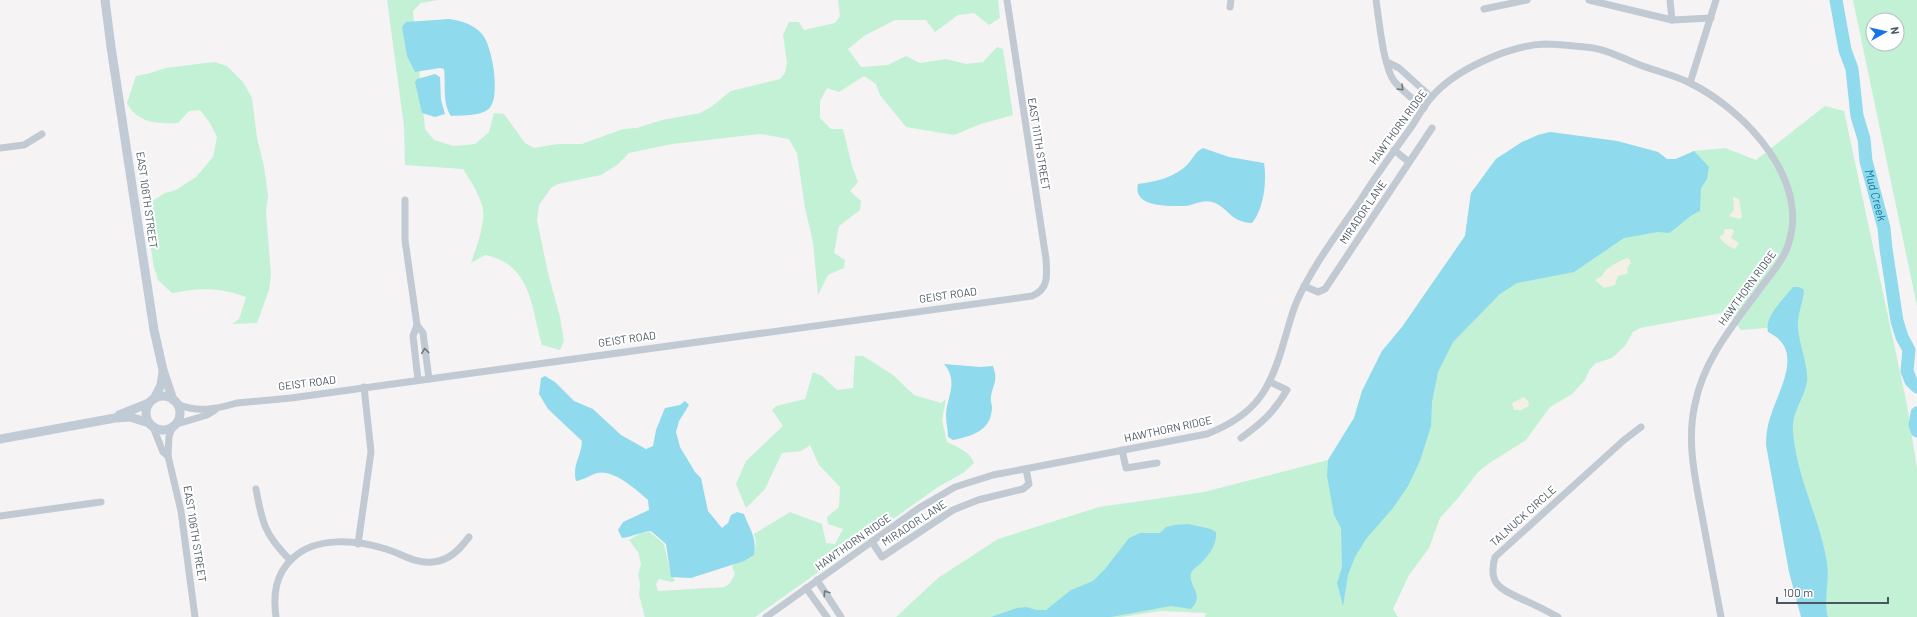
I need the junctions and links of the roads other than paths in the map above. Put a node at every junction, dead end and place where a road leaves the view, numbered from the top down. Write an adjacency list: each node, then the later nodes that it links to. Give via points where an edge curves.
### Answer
1 (101, 0): 15 (street, EAST 106TH STREET)
2 (105, 0): 15 (street, EAST 106TH STREET)
3 (1007, 0): 27 (street, EAST 111TH STREET, via 1046,259 1047,280)
4 (1376, 0): 16 (street)
5 (1527, 0): 10 (street)
6 (1589, 0): 11 (street)
7 (1624, 0): 11 (street)
8 (1670, 0): 14 (street)
9 (1716, 0): 13 (street)
10 (1501, 3): 12 (street)
11 (1621, 7): 14 (street)
12 (1484, 9)
13 (1711, 18): 14 (street); 17 (street)
14 (1672, 20)
15 (108, 32): 29 (street, EAST 106TH STREET, via 154,330)
16 (1387, 62): 18 (street, via 1399,68); 19 (street, one-way to 19, via 1394,80)
17 (1690, 83): 18 (street, HAWTHORN RIDGE, via 1595,48 1544,44 1513,50 1483,60); 62 (street, HAWTHORN RIDGE, via 1728,108 1756,134 1786,182 1794,212 1791,237 1784,257 1715,353 1702,378 1694,405 1691,436 1693,468)
18 (1431, 97): 19 (street, HAWTHORN RIDGE)
19 (1424, 108): 23 (street, HAWTHORN RIDGE)
20 (1432, 128): 24 (street, MIRADOR LANE)
21 (42, 134): 22 (street, via 24,145)
22 (0, 148)
23 (1394, 150): 24 (street); 26 (street, HAWTHORN RIDGE)
24 (1409, 162): 26 (street, MIRADOR LANE, via 1324,289 1318,292)
25 (405, 200): 28 (street, via 405,240)
26 (1304, 286): 32 (street, HAWTHORN RIDGE)
27 (1042, 290): 30 (street, GEIST ROAD, via 1032,296)
28 (417, 325): 30 (street, one-way to 28, via 423,333); 31 (street, via 413,336)
29 (164, 370): 34 (street, EAST 106TH STREET, via 161,385); 35 (street, EAST 106TH STREET)
30 (429, 379): 31 (street, GEIST ROAD)
31 (418, 380): 33 (street, GEIST ROAD)
32 (1270, 382): 41 (street, via 1287,390 1276,409); 43 (street, HAWTHORN RIDGE, via 1247,412 1221,429)
33 (364, 387): 36 (street, GEIST ROAD, via 237,403); 52 (street, via 371,452)
34 (152, 401): 35 (street, via 162,396); 37 (street); 38 (street, via 146,414)
35 (175, 402): 36 (street, GEIST ROAD, via 191,410); 39 (street, via 180,412)
36 (215, 410): 39 (street, GEIST ROAD)
37 (115, 418): 38 (street, via 130,417); 42 (street)
38 (151, 425): 39 (street, via 164,430); 44 (street, EAST 106TH STREET, via 163,452)
39 (175, 426): 44 (street, EAST 106TH STREET, via 169,437)
40 (1641, 427): 61 (street, TALNUCK CIRCLE, via 1495,557 1492,569 1495,582 1504,592)
41 (1241, 438)
42 (0, 439)
43 (1122, 450): 45 (street, via 1126,468); 46 (street, HAWTHORN RIDGE)
44 (168, 456): 56 (street, EAST 106TH STREET, via 181,511)
45 (1157, 463)
46 (1026, 469): 51 (street, HAWTHORN RIDGE, via 973,480 955,487 919,508); 51 (street, MIRADOR LANE, via 1028,484 1024,489 989,496 953,510 882,557)
47 (256, 489): 53 (street, via 263,526)
48 (101, 502): 49 (street)
49 (0, 516)
50 (469, 537): 52 (street, via 450,557 431,562 417,561 385,549)
51 (872, 542): 54 (street, HAWTHORN RIDGE)
52 (358, 544): 53 (street, via 335,541 318,543)
53 (290, 560): 57 (street, via 283,568 276,587)
54 (817, 580): 55 (street, HAWTHORN RIDGE); 60 (street, one-way to 54)
55 (806, 588): 58 (street, HAWTHORN RIDGE); 59 (street)
56 (195, 617)
57 (276, 617)
58 (766, 617)
59 (827, 617)
60 (841, 617)
61 (1558, 617)
62 (1721, 617)

